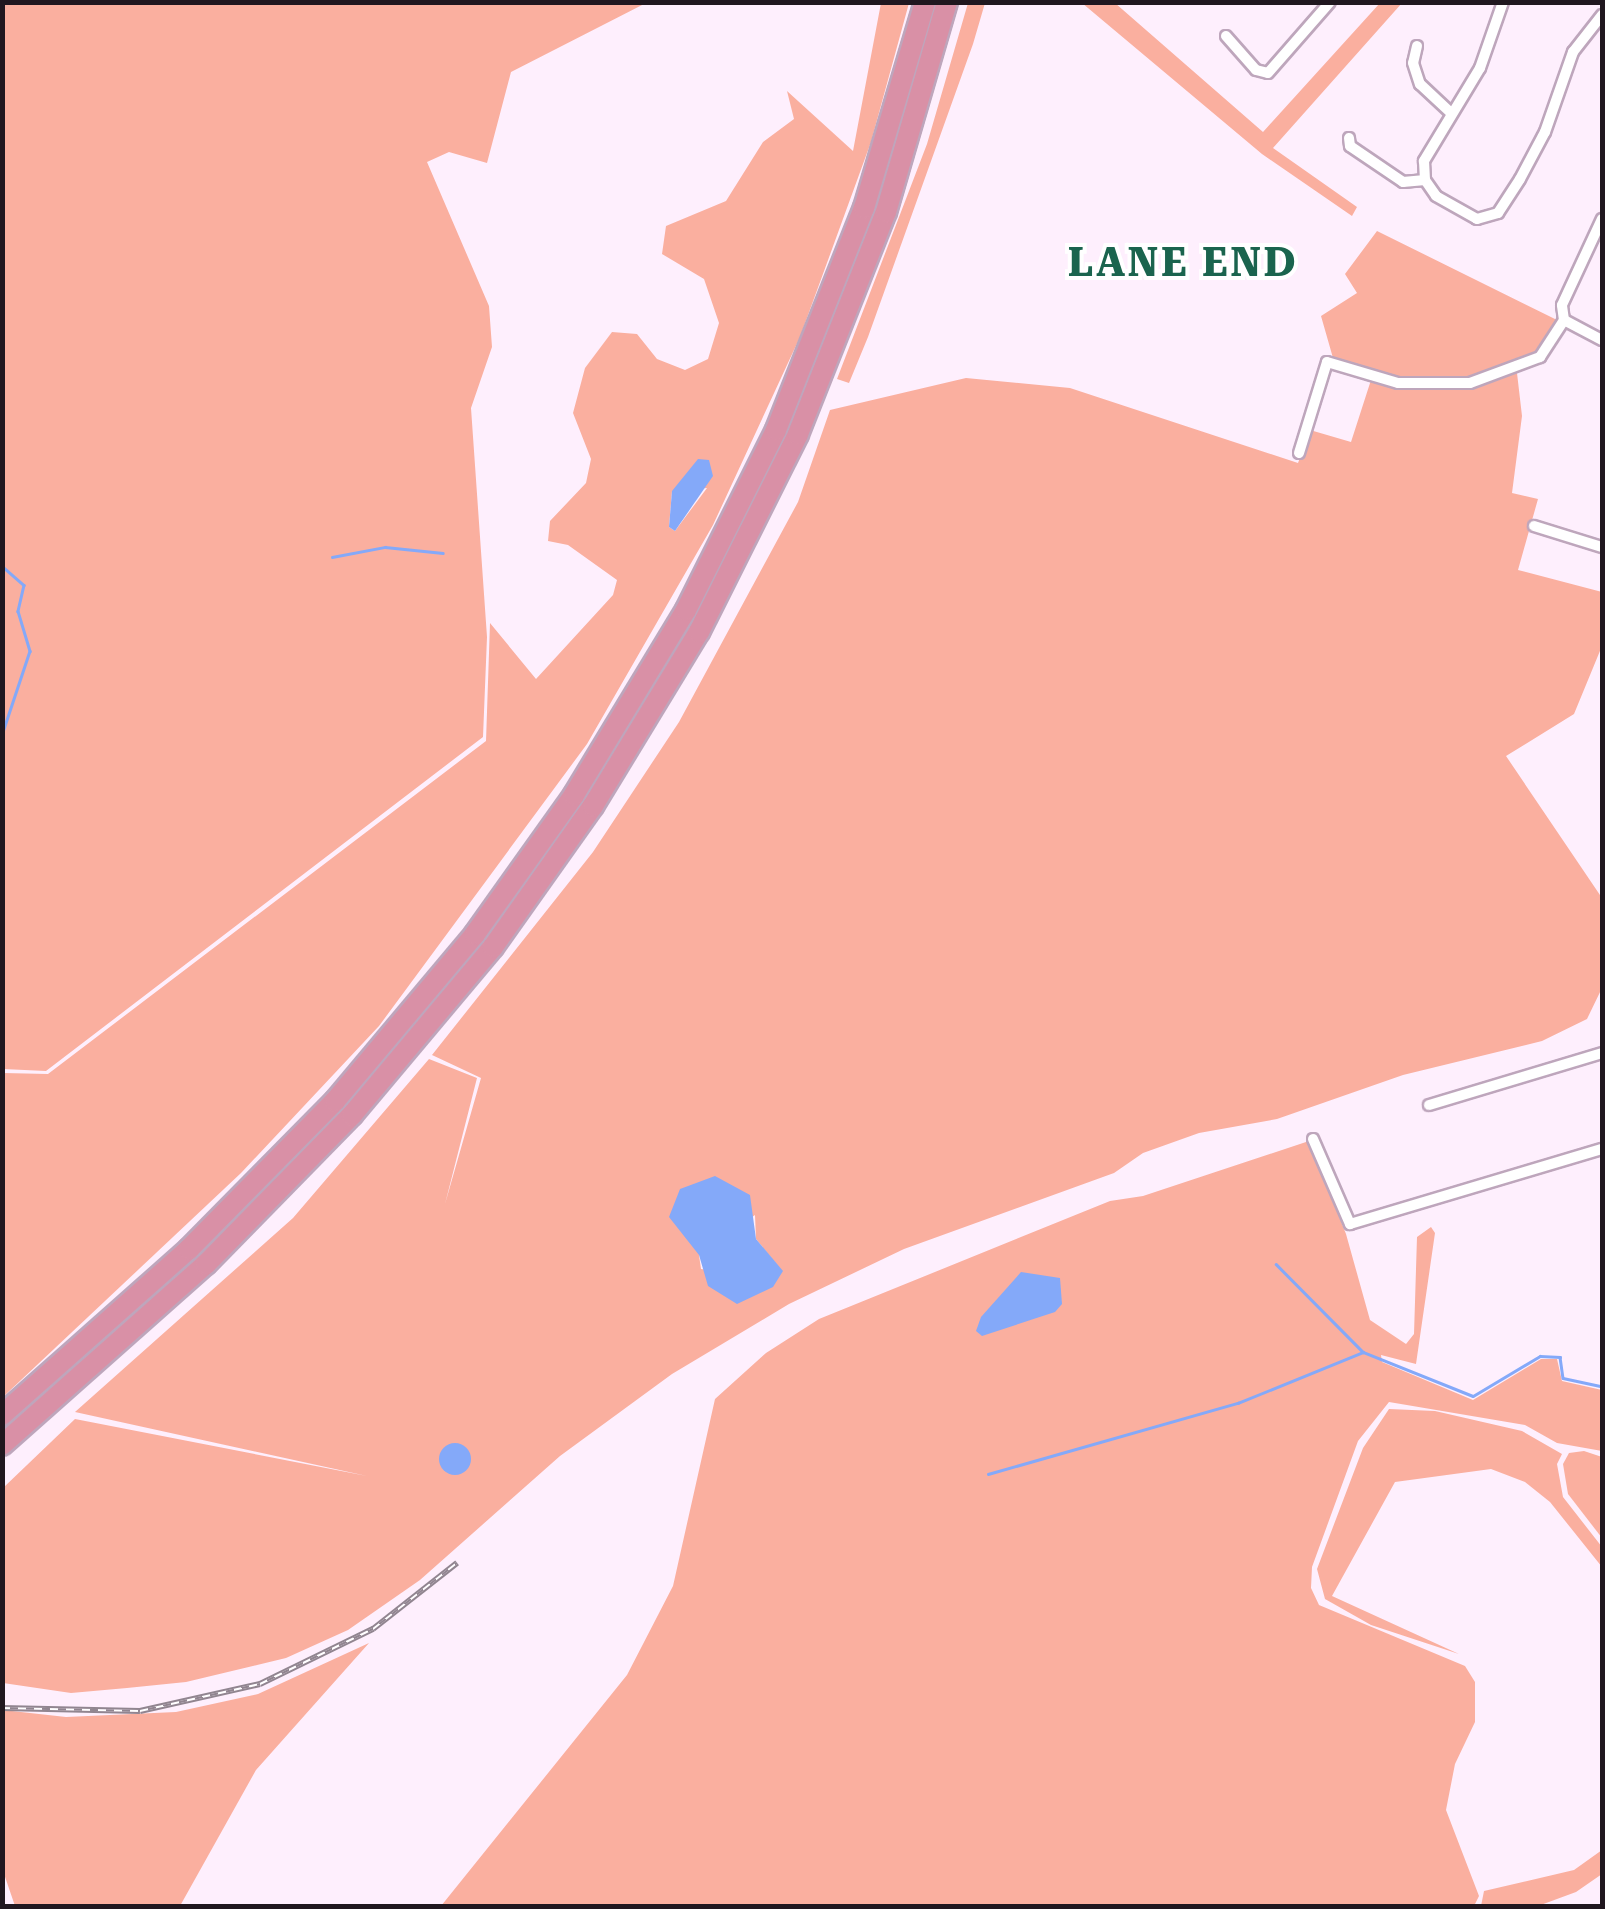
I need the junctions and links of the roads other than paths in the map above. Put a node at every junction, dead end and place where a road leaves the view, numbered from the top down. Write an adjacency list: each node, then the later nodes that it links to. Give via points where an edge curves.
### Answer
1 (925, 2): 23 (highway, via 864,208 776,430 686,610 574,795 475,934 336,1101 190,1249)
2 (950, 2): 24 (highway, via 886,212 798,434 699,632 593,806 493,946 352,1115 206,1264)
3 (1330, 2): 8 (street, via 1270,72 1259,72)
4 (1504, 2): 10 (street, via 1480,68)
5 (1602, 15): 12 (street, via 1580,38 1546,132 1498,213 1477,218 1450,207)
6 (1226, 36): 8 (street)
7 (1418, 46): 10 (street, via 1412,63 1420,84)
8 (1237, 49): 9 (street)
9 (1226, 58)
10 (1451, 112): 12 (street, via 1426,152)
11 (1349, 138): 12 (street, via 1350,146 1403,182)
12 (1425, 180)
13 (1602, 220): 14 (street, via 1562,305)
14 (1564, 320): 15 (street); 16 (street, via 1540,357 1470,383 1398,383 1327,362)
15 (1602, 340)
16 (1299, 453)
17 (1534, 526): 18 (street)
18 (1602, 547)
19 (1602, 1052): 20 (street)
20 (1429, 1105)
21 (1313, 1138): 22 (street, via 1350,1224)
22 (1602, 1150)
23 (2, 1415)
24 (2, 1445)

